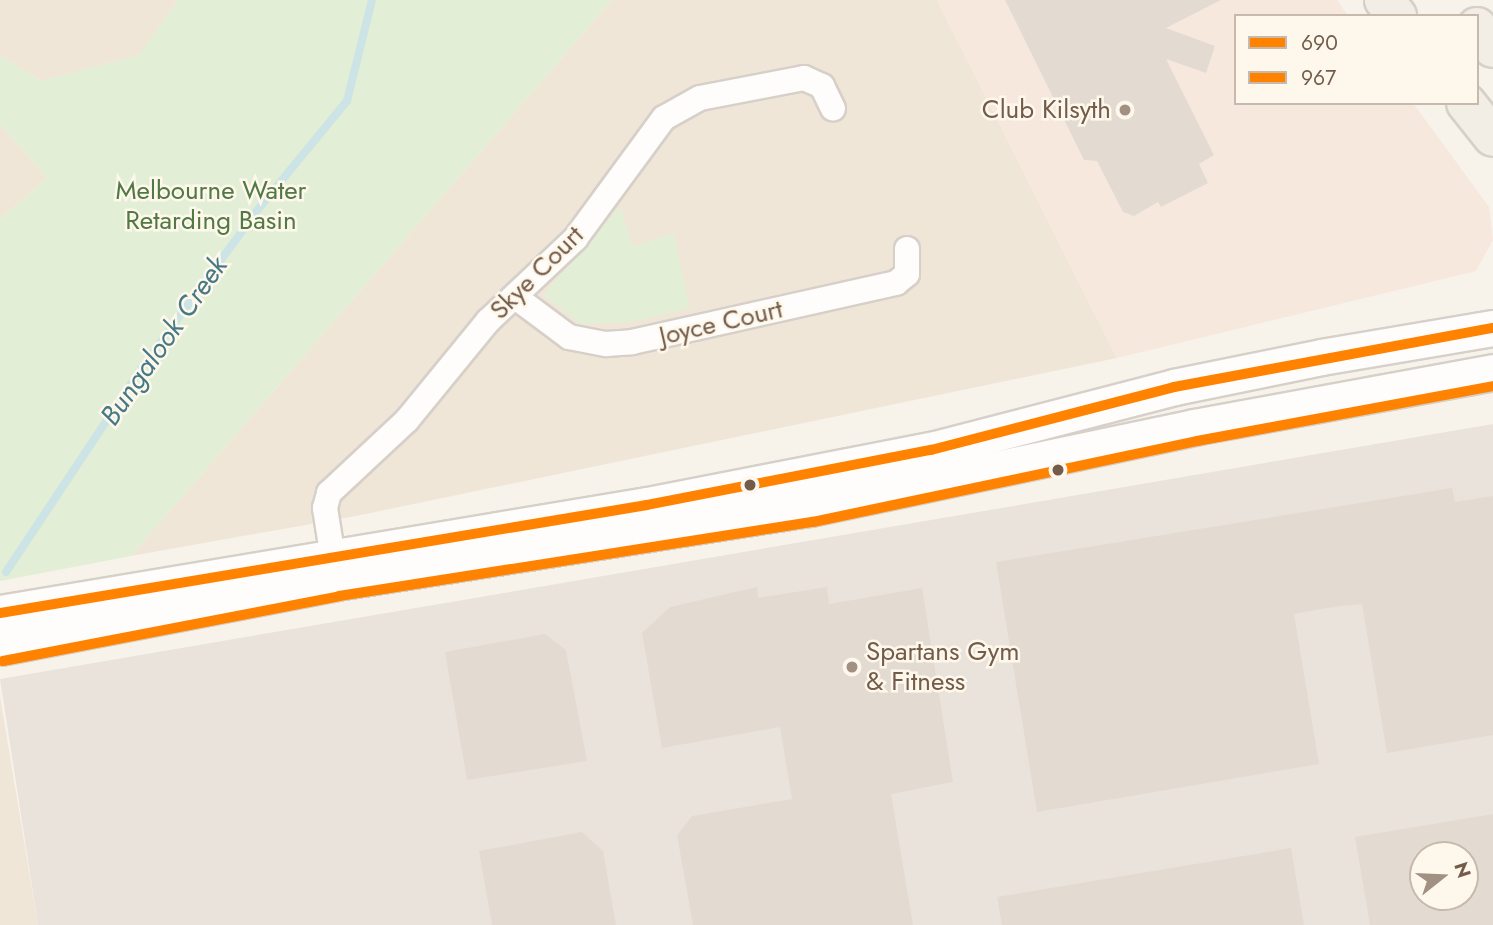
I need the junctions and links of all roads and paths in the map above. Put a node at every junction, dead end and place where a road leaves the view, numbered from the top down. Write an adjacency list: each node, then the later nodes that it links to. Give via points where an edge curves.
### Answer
1 (1479, 30): 2 (main road)
2 (1493, 48)
3 (1468, 105): 5 (main road)
4 (833, 109): 7 (street, Skye Court, via 822,86 804,78 725,91 680,107 636,151 575,239)
5 (1493, 137)
6 (908, 254): 7 (street, Joyce Court, via 904,279 896,284 657,338 606,344 569,337)
7 (517, 299): 11 (street, Skye Court, via 488,321 407,419 329,493 325,508)
8 (1493, 305): 9 (main road)
9 (1480, 331): 11 (main road, via 1174,387 931,450)
10 (1493, 372): 11 (main road, via 1194,427 810,508)
11 (335, 569): 12 (main road); 13 (main road)
12 (0, 613)
13 (0, 647)

